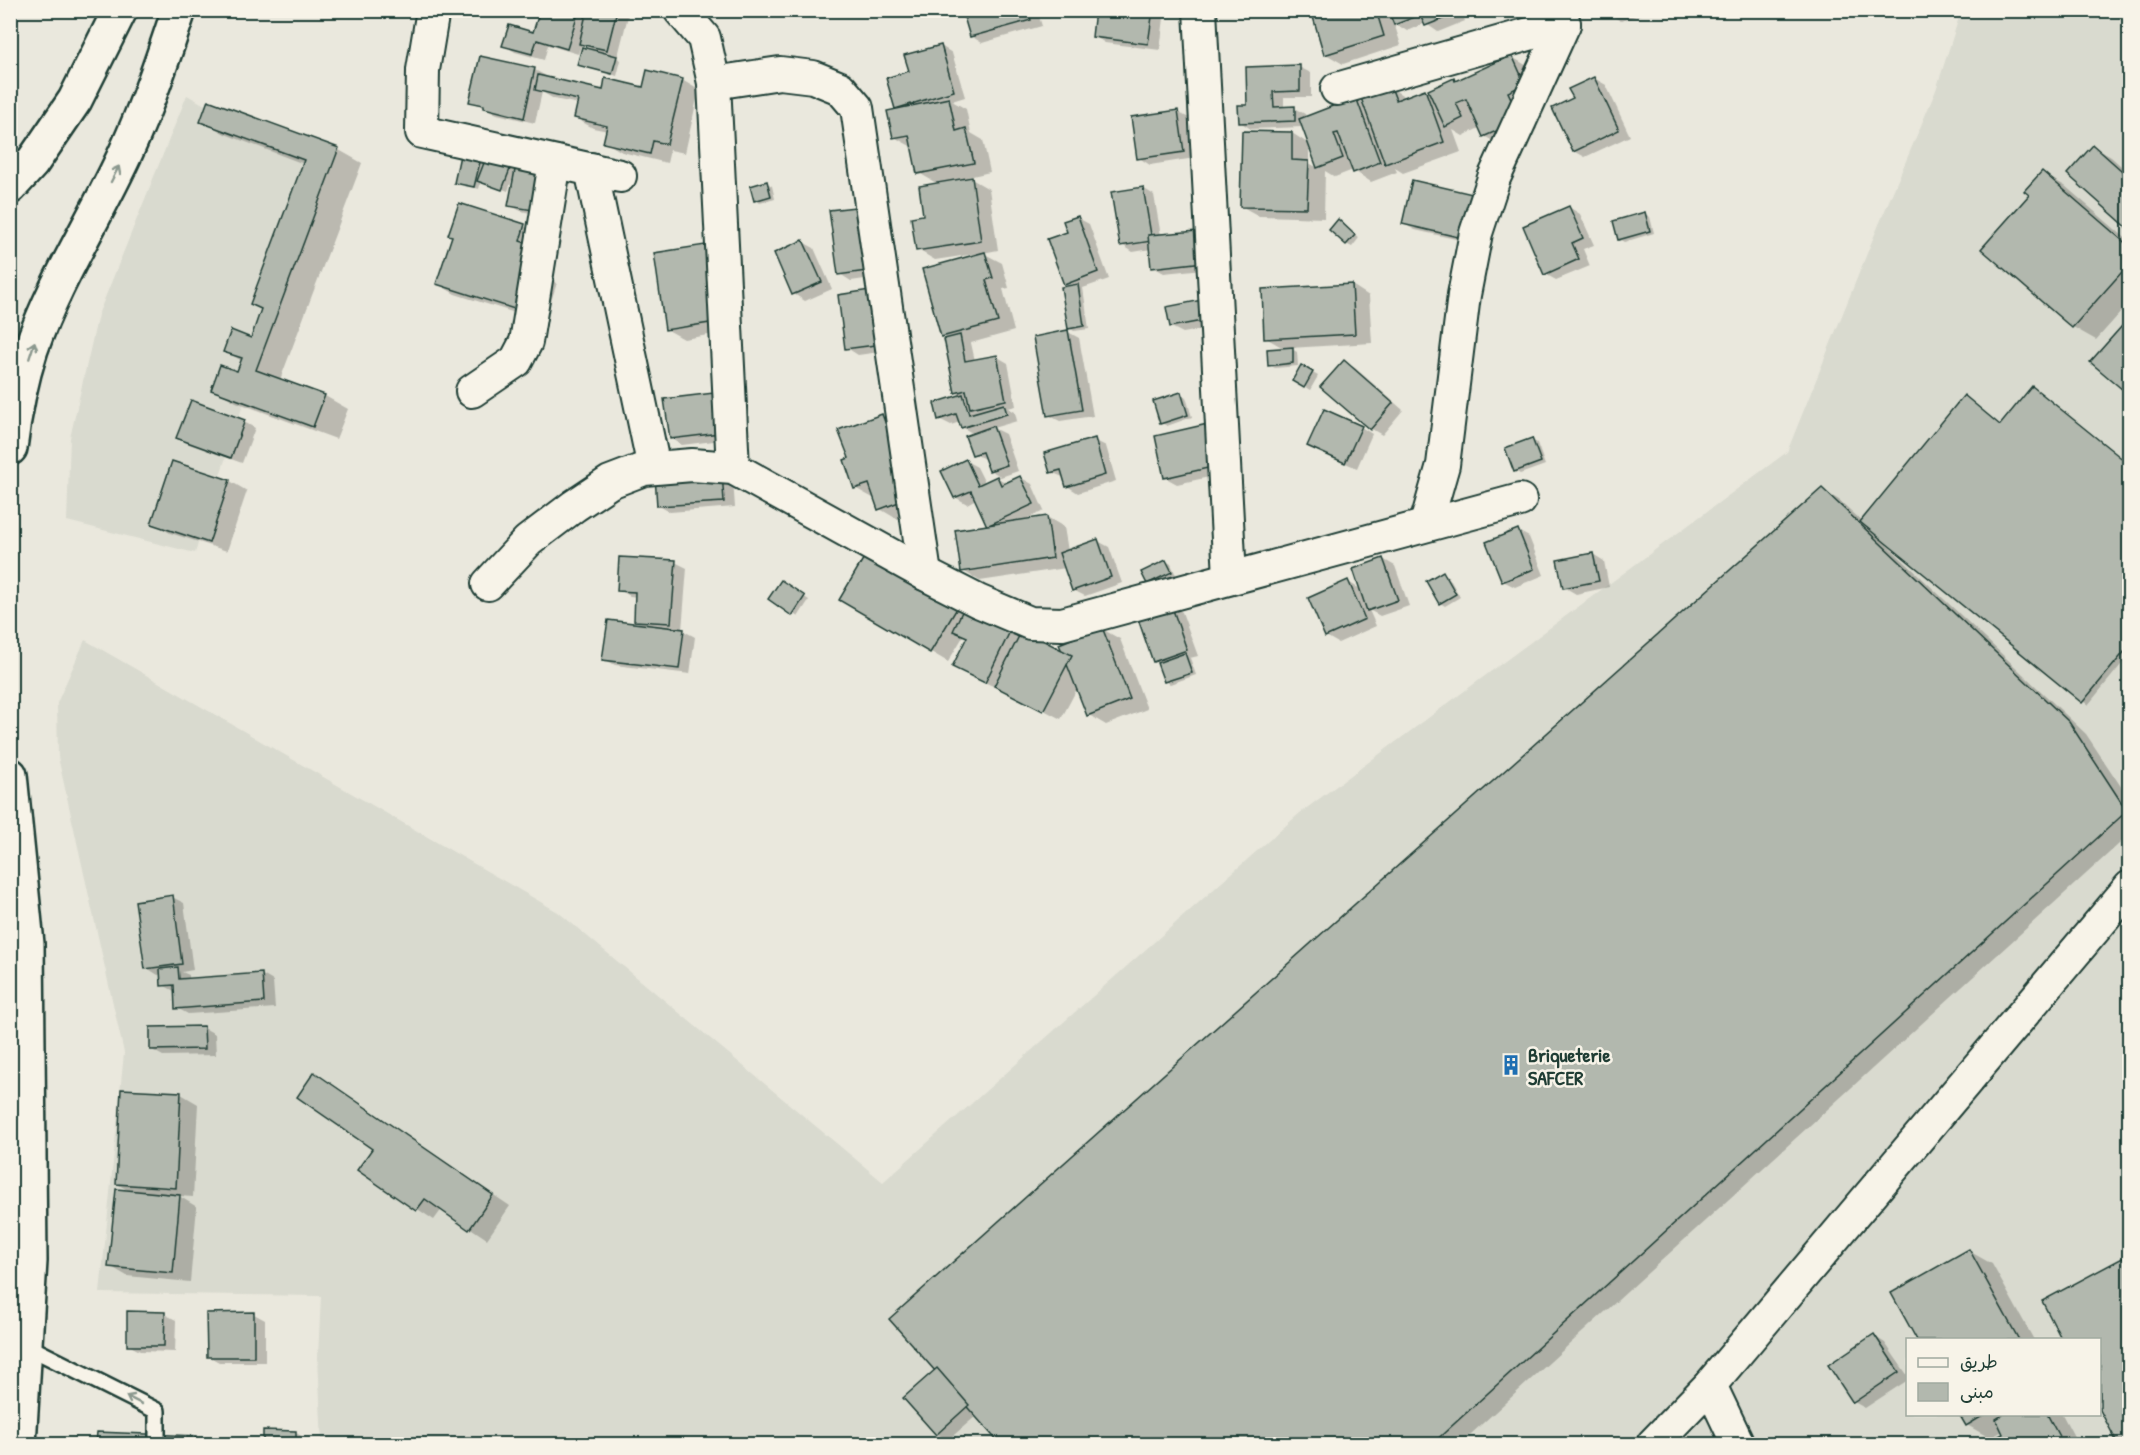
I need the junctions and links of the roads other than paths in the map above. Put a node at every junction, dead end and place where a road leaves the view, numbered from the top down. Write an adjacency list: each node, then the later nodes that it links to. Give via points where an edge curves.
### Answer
1 (120, 10): 10 (main road, via 75,100 32,163)
2 (179, 10): 12 (main road, one-way to 2, via 31,350 58,286 126,152 158,75)
3 (433, 10): 9 (street, via 423,70 422,132)
4 (680, 10): 7 (street, via 704,38)
5 (1200, 10): 18 (street)
6 (1562, 17): 8 (street); 16 (street, via 1494,178 1476,233 1464,295 1443,465)
7 (714, 83): 14 (street); 17 (street, via 780,73 813,77 840,88 857,108)
8 (1337, 89)
9 (555, 162): 11 (street, via 526,342 516,361); 13 (street, via 606,173)
10 (10, 187)
11 (472, 391)
12 (10, 447)
13 (654, 468): 14 (street); 19 (street, via 610,482 574,506 528,541)
14 (733, 468): 17 (street)
15 (1520, 500): 16 (street)
16 (1426, 524): 18 (street)
17 (925, 574): 18 (street, via 1030,623 1062,624)
18 (1230, 577)
19 (488, 584)
20 (10, 775): 22 (main road, via 27,944 30,1261)
21 (2128, 895): 23 (street)
22 (25, 1345): 24 (main road); 25 (lane, one-way to 22, via 157,1412)
23 (1710, 1385): 26 (street); 27 (street)
24 (19, 1444)
25 (157, 1444)
26 (1653, 1444)
27 (1738, 1444)

